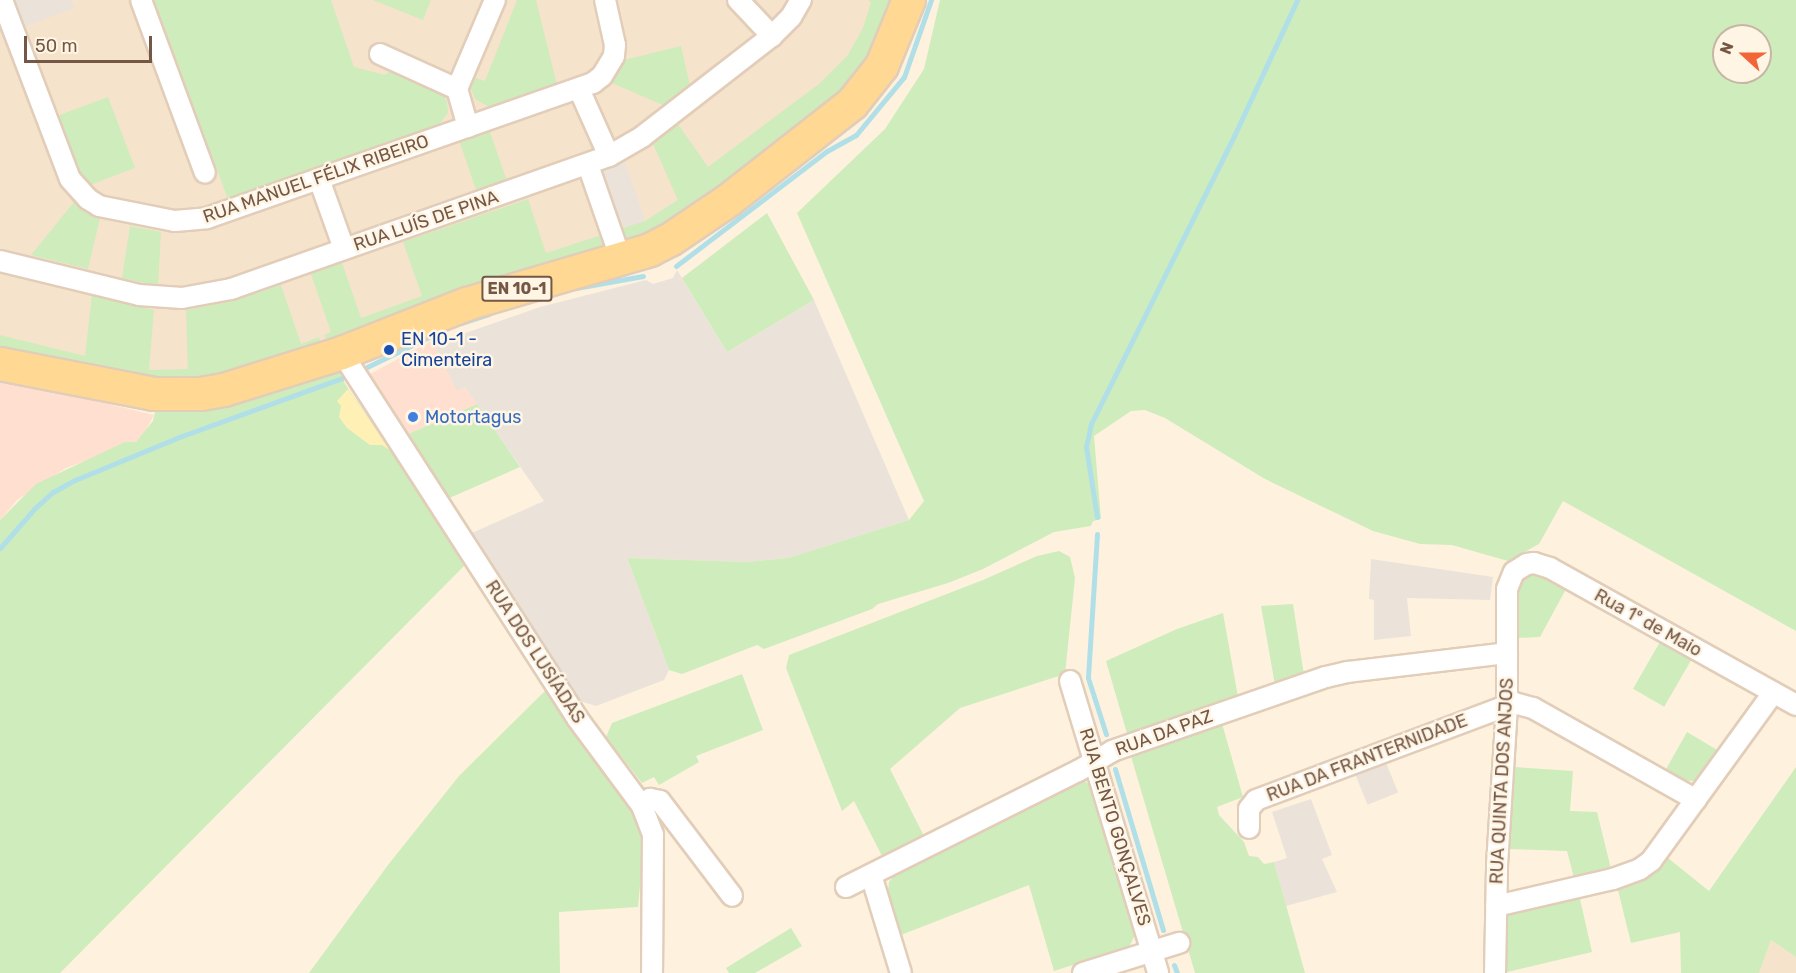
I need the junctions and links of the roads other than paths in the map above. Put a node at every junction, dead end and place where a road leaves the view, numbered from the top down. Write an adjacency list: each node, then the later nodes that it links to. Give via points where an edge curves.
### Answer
1 (2, 0): 16 (street, RUA MANUEL FÉLIX RIBEIRO, via 62,165 78,190 99,206 159,219 191,221)
2 (141, 0): 15 (street)
3 (495, 0): 10 (street)
4 (605, 0): 11 (street, RUA MANUEL FÉLIX RIBEIRO, via 614,56 602,76)
5 (738, 0): 8 (street)
6 (801, 0): 8 (street, RUA LUÍS DE PINA)
7 (909, 0): 20 (main road, EN 10-1, via 882,66 852,104 729,200 670,240 621,260 467,304)
8 (772, 36): 13 (street, RUA LUÍS DE PINA, via 643,136)
9 (380, 54): 10 (street)
10 (457, 89): 12 (street)
11 (579, 89): 12 (street, RUA MANUEL FÉLIX RIBEIRO); 13 (street)
12 (468, 127): 16 (street, RUA MANUEL FÉLIX RIBEIRO)
13 (609, 156): 14 (street, RUA LUÍS DE PINA)
14 (588, 165): 17 (street, RUA LUÍS DE PINA); 18 (street)
15 (205, 173)
16 (319, 179): 17 (street)
17 (344, 249): 19 (street, RUA LUÍS DE PINA, via 231,289 182,298 139,295)
18 (618, 250)
19 (0, 261)
20 (342, 353): 21 (main road, EN 10-1, via 264,379 201,394 154,394); 30 (street, RUA DOS LUSÍADAS, via 577,718)
21 (10, 367)
22 (1507, 589): 23 (street, RUA QUINTA DOS ANJOS); 25 (street, Rua 1º de Maio, via 1520,567 1542,565)
23 (1507, 653): 26 (street, RUA QUINTA DOS ANJOS); 28 (street, RUA DA PAZ, via 1326,677)
24 (1071, 681): 28 (street, RUA BENTO GONÇALVES)
25 (1773, 693): 27 (street, Rua 1º de Maio); 29 (street)
26 (1507, 705): 29 (street, via 1521,703 1533,708); 31 (street, RUA DA FRANTERNIDADE, via 1256,800 1249,809); 35 (street, RUA QUINTA DOS ANJOS)
27 (1796, 705)
28 (1095, 760): 32 (street, RUA DA PAZ); 37 (street, RUA BENTO GONÇALVES)
29 (1696, 800): 35 (street, via 1661,850 1640,869)
30 (642, 806): 34 (street, via 650,800 660,801); 38 (street, RUA DOS LUSÍADAS, via 652,834)
31 (1249, 828)
32 (871, 875): 33 (street, RUA DA PAZ); 39 (street)
33 (846, 887)
34 (732, 896)
35 (1496, 906): 42 (street, RUA QUINTA DOS ANJOS)
36 (1179, 943): 37 (street)
37 (1152, 952): 40 (street); 41 (street, RUA BENTO GONÇALVES)
38 (652, 973)
39 (900, 973)
40 (1083, 973)
41 (1158, 973)
42 (1495, 973)

